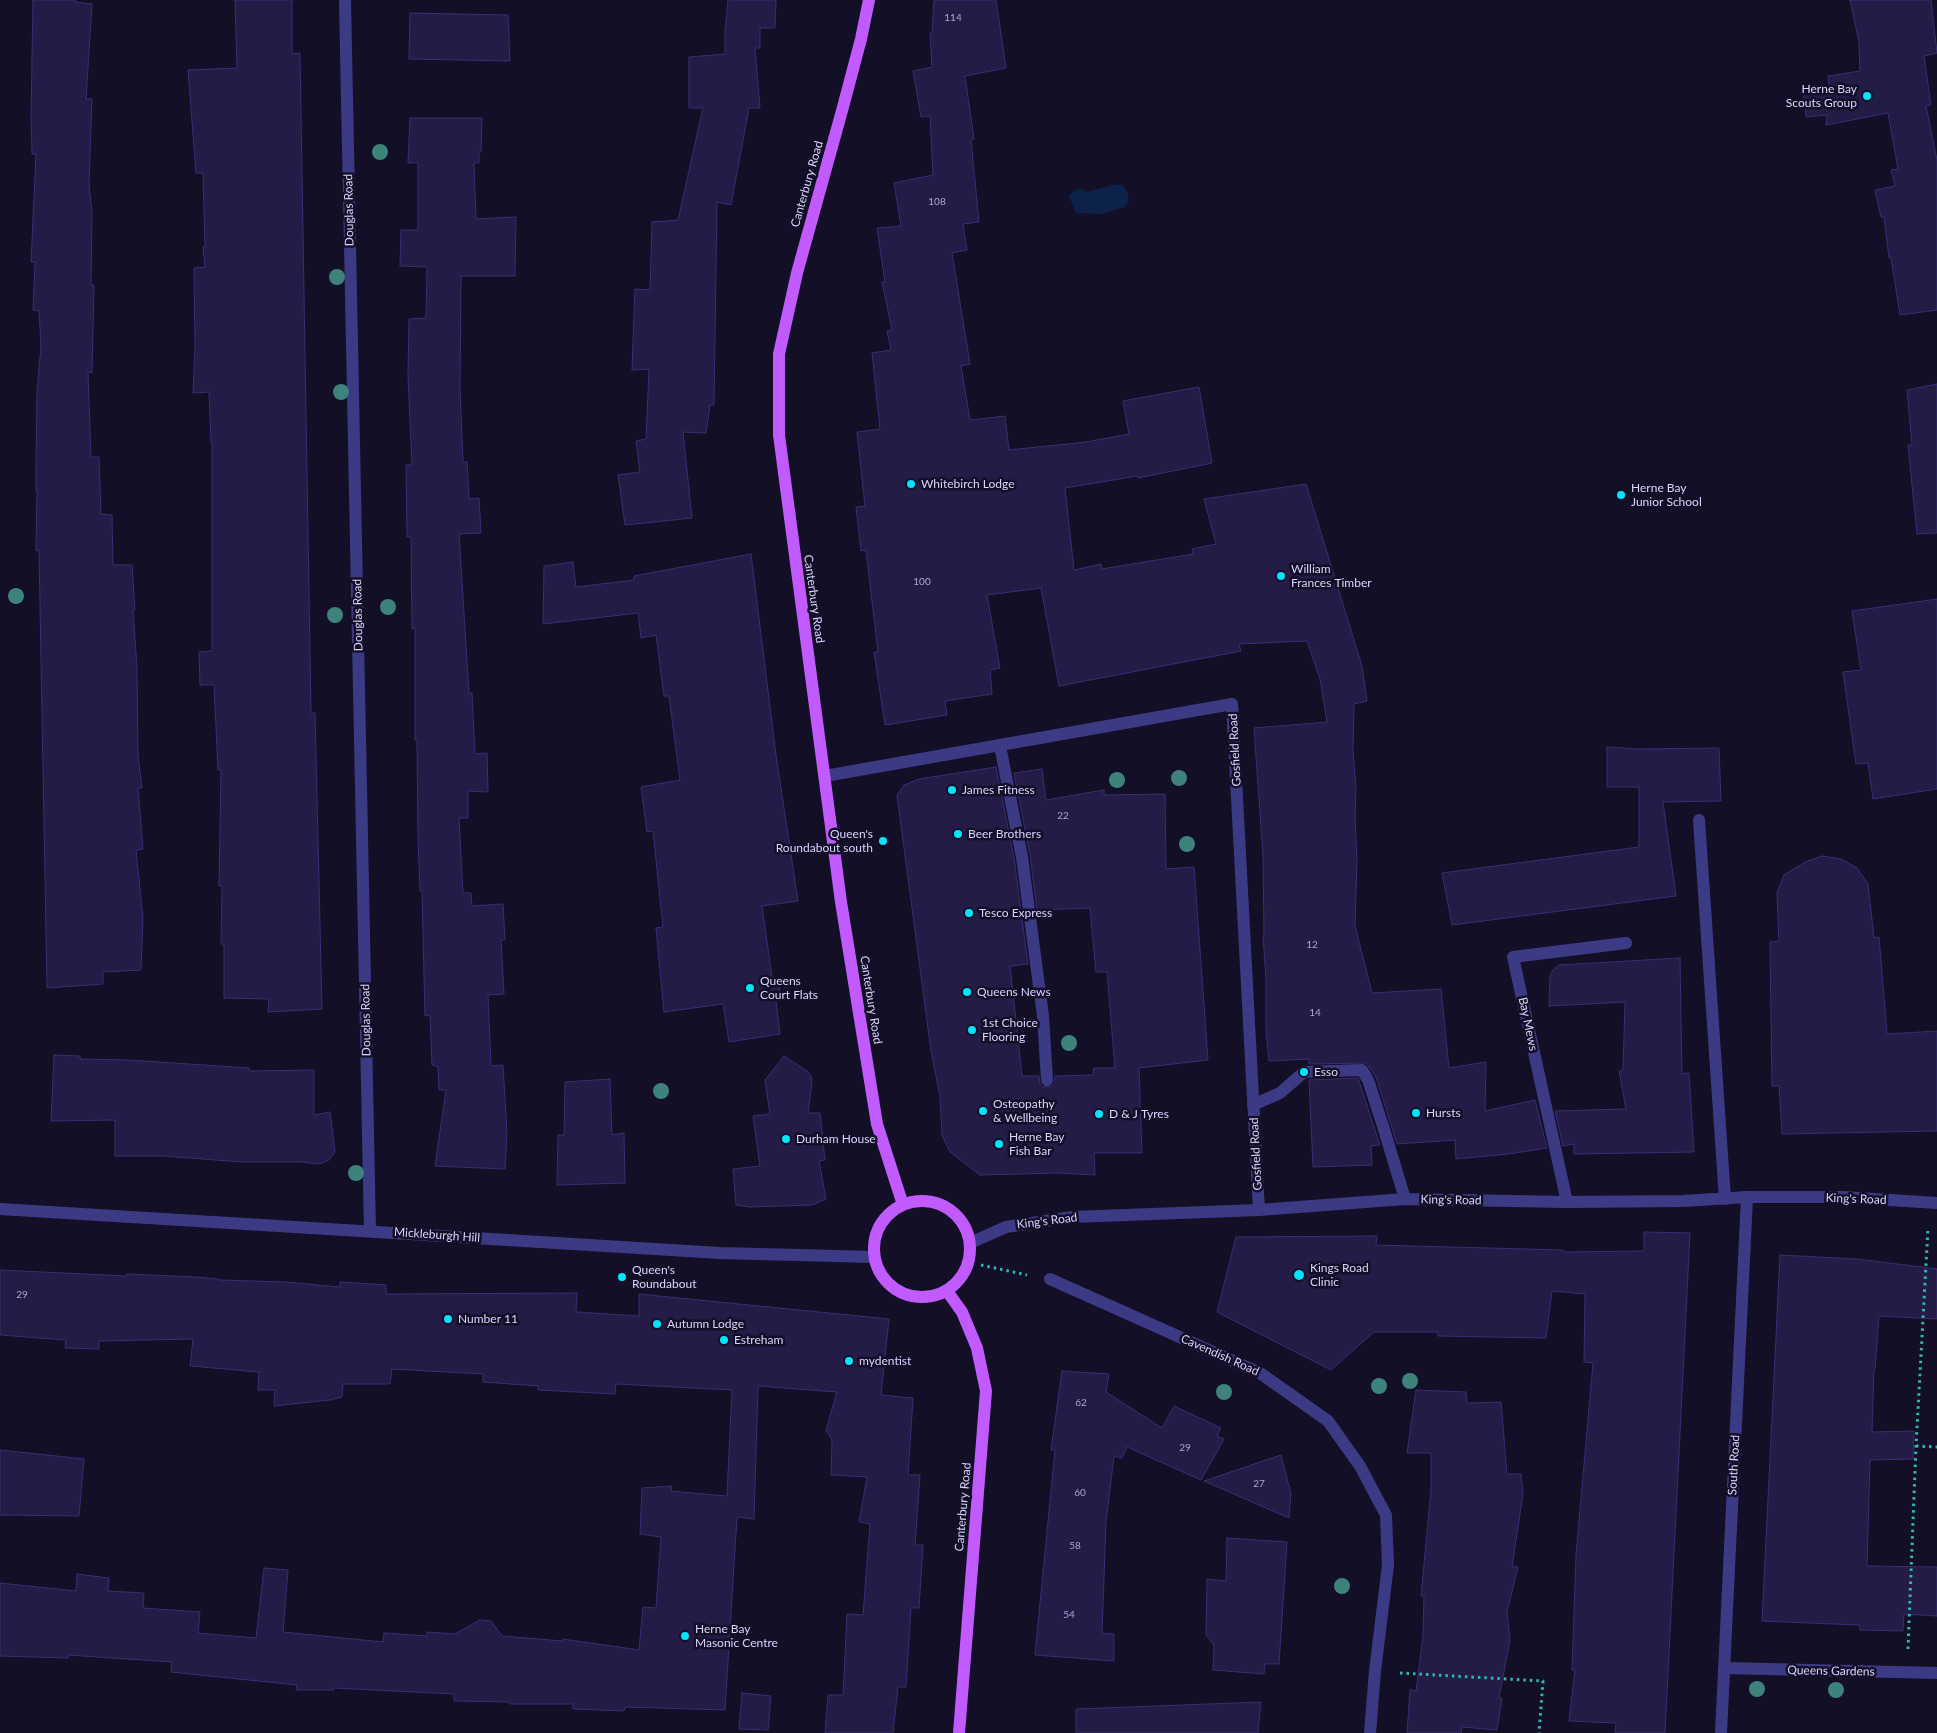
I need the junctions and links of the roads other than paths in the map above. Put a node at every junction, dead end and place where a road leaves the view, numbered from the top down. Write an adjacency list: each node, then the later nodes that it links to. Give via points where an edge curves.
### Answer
1 (345, 0): 17 (street, Douglas Road)
2 (868, 0): 4 (main road, Canterbury Road, via 846,99 797,273 780,354 779,435)
3 (1000, 746): 4 (street, Gosfield Road); 7 (street, via 1022,857 1043,1016); 8 (street, Gosfield Road, via 1232,704)
4 (824, 776): 14 (main road, Canterbury Road, via 877,1124)
5 (1700, 820): 11 (street)
6 (1626, 943): 12 (street, Bay Mews, via 1513,957)
7 (1047, 1080)
8 (1253, 1105): 10 (street, via 1280,1094 1304,1072 1362,1070 1368,1080); 16 (street, Gosfield Road)
9 (1747, 1197): 11 (street, King's Road); 13 (street, King's Road, via 1843,1197); 22 (street, South Road)
10 (1405, 1199): 12 (street, King's Road); 16 (street, King's Road)
11 (1725, 1199): 12 (street, King's Road)
12 (1567, 1202)
13 (1933, 1202)
14 (903, 1205): 18 (main road, via 928,1201 951,1210 967,1230); 19 (main road, via 882,1221 873,1245)
15 (0, 1209): 17 (street, Mickleburgh Hill)
16 (1259, 1210): 18 (street, King's Road, via 1072,1217 1006,1227)
17 (370, 1231): 19 (street, Mickleburgh Hill, via 720,1253)
18 (970, 1243): 21 (main road, via 968,1263 961,1279)
19 (874, 1257): 21 (main road, via 885,1281 908,1296 928,1297)
20 (1050, 1280): 25 (street, Cavendish Road, via 1260,1373 1328,1422 1360,1466 1386,1515 1388,1565)
21 (947, 1291): 24 (main road, Canterbury Road, via 962,1312 978,1348 986,1391)
22 (1724, 1668): 23 (street, Queens Gardens); 26 (street, South Road)
23 (1937, 1673)
24 (959, 1733)
25 (1370, 1733)
26 (1721, 1733)

